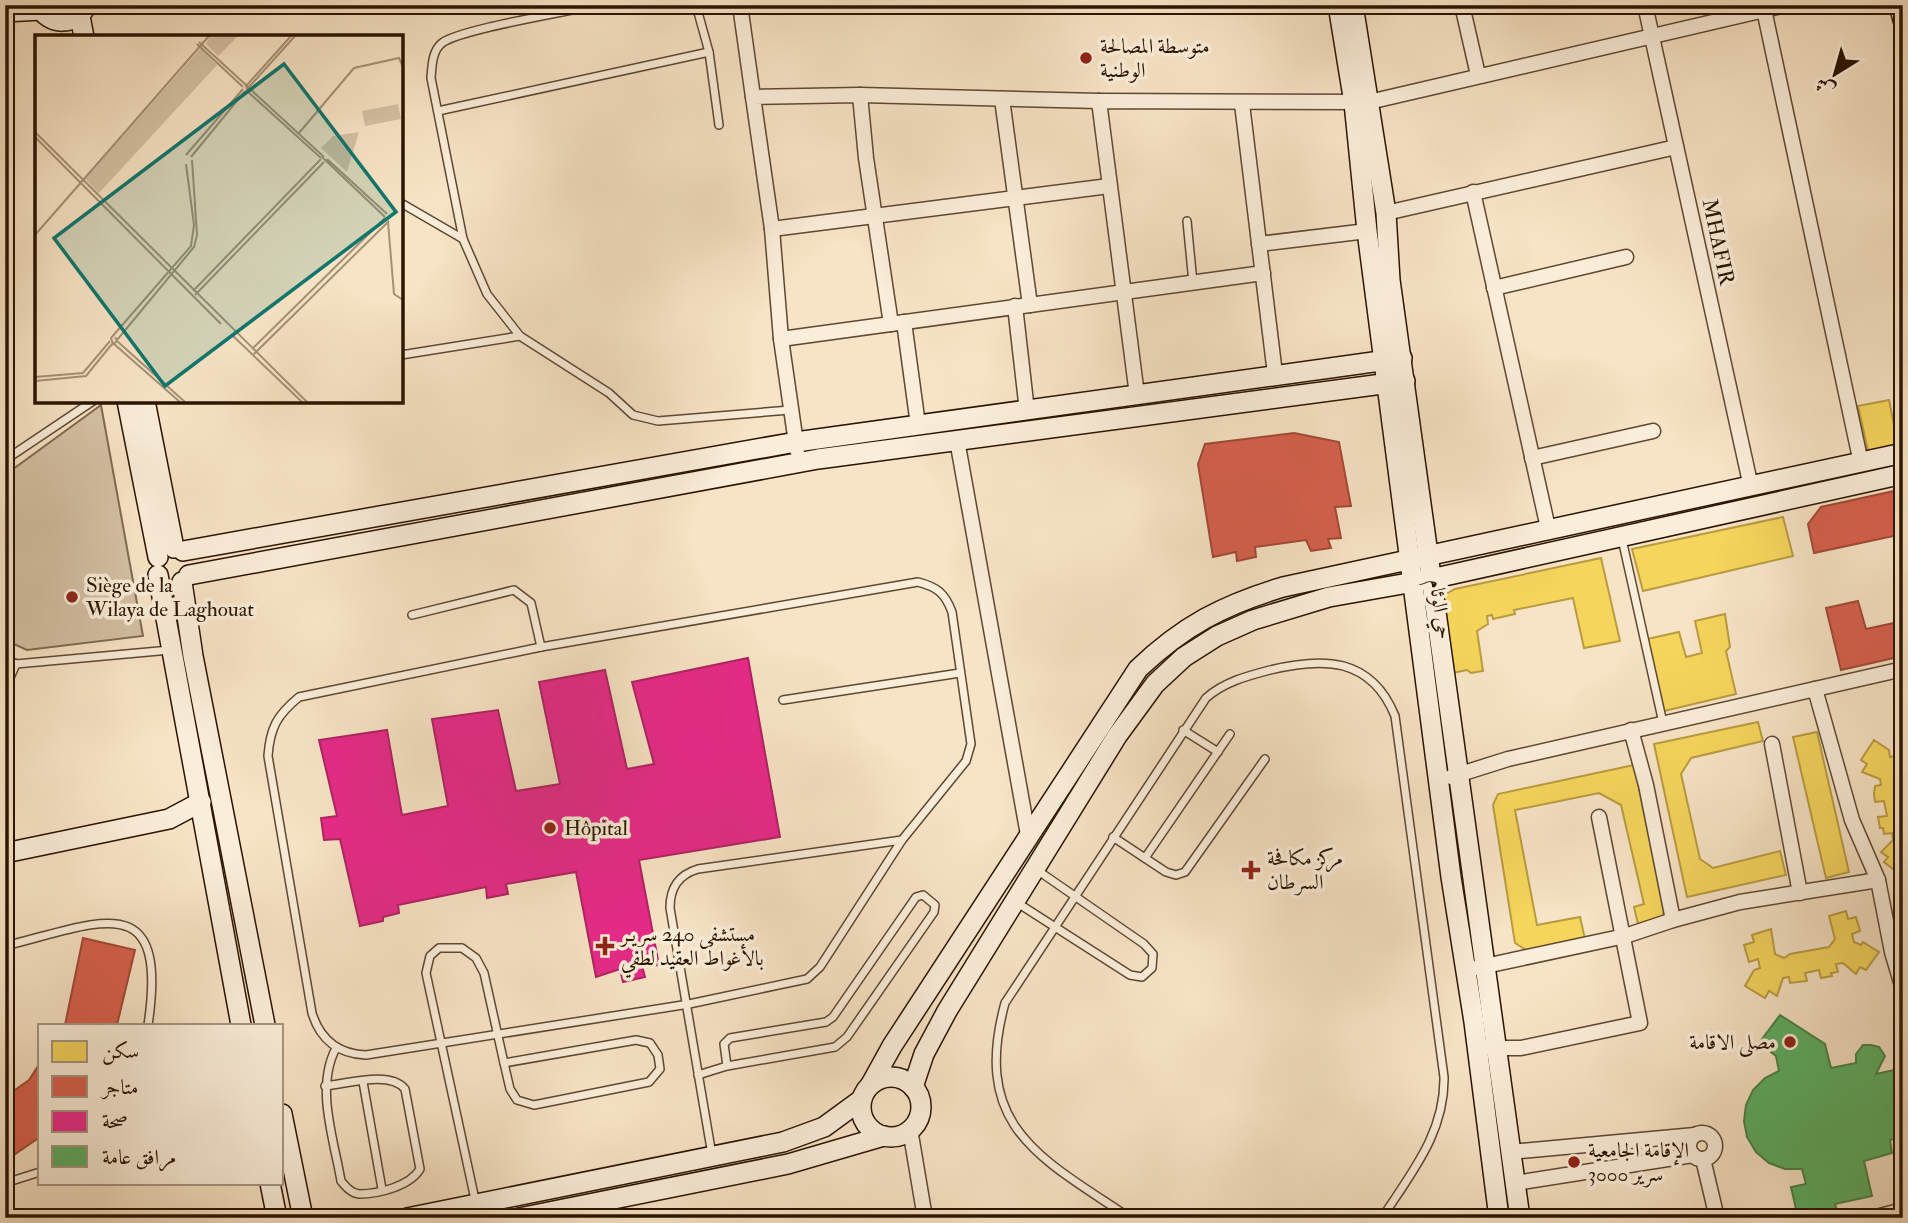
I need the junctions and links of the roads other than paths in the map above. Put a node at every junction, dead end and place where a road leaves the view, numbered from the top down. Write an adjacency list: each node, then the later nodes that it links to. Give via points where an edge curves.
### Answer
1 (596, 5): 25 (lane, via 442,42 433,56 431,78)
2 (696, 5): 17 (lane)
3 (740, 5): 20 (street)
4 (1338, 5): 23 (street, حي الوئام)
5 (1353, 5): 23 (street, حي الوئام)
6 (1462, 5): 18 (street)
7 (1645, 5): 16 (street, MHAFIR)
8 (1786, 5): 10 (street)
9 (1899, 5): 14 (street)
10 (1763, 8): 16 (street); 66 (street)
11 (88, 9): 13 (street, via 72,20); 15 (street)
12 (5, 12): 13 (street)
13 (48, 18)
14 (1903, 20)
15 (84, 35)
16 (1651, 36): 18 (street); 27 (street, MHAFIR)
17 (709, 52): 25 (lane); 26 (lane)
18 (1478, 75): 23 (street)
19 (860, 95): 20 (street); 21 (street); 33 (street)
20 (753, 97): 35 (street)
21 (1002, 99): 22 (street); 30 (street)
22 (1099, 101): 24 (street); 28 (street)
23 (1362, 102): 24 (street); 32 (street, حي الوئام); 36 (street, حي الوئام)
24 (1242, 104): 38 (street)
25 (438, 111): 37 (lane)
26 (719, 125)
27 (1676, 147): 29 (street); 68 (street, MHAFIR)
28 (1110, 186): 30 (street); 43 (street)
29 (1473, 192): 32 (street); 42 (street)
30 (1014, 200): 33 (street); 44 (street)
31 (402, 204): 37 (lane)
32 (1385, 213): 49 (street, حي الوئام)
33 (875, 217): 35 (street); 45 (street)
34 (1186, 221): 41 (lane)
35 (772, 229): 47 (street)
36 (1367, 231): 38 (street); 49 (street, حي الوئام)
37 (463, 239): 46 (lane, via 487,294)
38 (1259, 244): 40 (street)
39 (1626, 257): 42 (street)
40 (1263, 273): 41 (street); 50 (street)
41 (1193, 284): 43 (street)
42 (1494, 288): 63 (street)
43 (1124, 294): 44 (street); 52 (street)
44 (1023, 305): 45 (street); 57 (street)
45 (898, 323): 47 (street); 58 (street)
46 (520, 336): 48 (lane); 56 (lane, via 608,393 633,415 658,421)
47 (781, 339): 56 (street)
48 (402, 355)
49 (1393, 360): 50 (street); 51 (street, حي الوئام)
50 (1275, 374): 52 (street)
51 (1396, 382): 60 (street); 72 (street, حي الوئام)
52 (1137, 395): 57 (street)
53 (92, 402): 64 (lane)
54 (127, 402): 71 (street)
55 (145, 402): 71 (street)
56 (790, 410): 61 (street)
57 (1027, 411): 58 (street)
58 (918, 425): 61 (street)
59 (1653, 431): 63 (street)
60 (957, 440): 65 (street); 97 (street)
61 (796, 442): 65 (street); 71 (street)
62 (1903, 453): 66 (street)
63 (1532, 458): 69 (street)
64 (5, 460)
65 (800, 463): 73 (street)
66 (1861, 463): 68 (street)
67 (1903, 474): 70 (street)
68 (1751, 487): 69 (street)
69 (1548, 528): 72 (street)
70 (1621, 536): 74 (street); 85 (lane)
71 (168, 558): 73 (street, via 190,559); 73 (street, via 169,583); 77 (street)
72 (1419, 558): 74 (street, حي الوئام); 97 (street, via 1244,598 1170,638 1138,669)
73 (186, 578): 117 (street, via 193,656)
74 (1422, 580): 92 (street, حي الوئام); 102 (street, via 1282,610 1217,636 1184,657 1155,684 1117,736)
75 (412, 615): 76 (lane, via 514,590 531,603)
76 (541, 647): 81 (lane, via 918,582 946,595); 120 (lane, via 299,697 279,714 270,733 268,756 298,932 315,1023)
77 (172, 649): 79 (lane); 93 (street)
78 (5, 658): 79 (lane)
79 (16, 664): 82 (lane)
80 (1903, 670): 83 (street)
81 (960, 673): 84 (lane); 99 (lane, via 971,727 966,761)
82 (5, 689)
83 (1815, 690): 85 (street); 103 (street, via 1852,820)
84 (783, 700)
85 (1663, 723): 87 (street)
86 (1183, 730): 90 (lane); 98 (lane); 149 (lane, via 1206,698 1227,684 1317,661 1339,663 1359,672 1392,708 1412,824 1444,1093 1441,1117 1429,1143)
87 (1631, 730): 92 (street); 107 (street)
88 (1230, 734): 90 (lane)
89 (1772, 744): 104 (street)
90 (1217, 752): 101 (lane)
91 (1265, 759): 101 (lane, via 1185,872 1166,872)
92 (1448, 777): 111 (street, حي الوئام); 112 (street, حي الوئام)
93 (201, 802): 95 (street); 96 (street)
94 (1599, 817): 109 (street)
95 (169, 819): 96 (street); 100 (street)
96 (204, 824): 116 (street)
97 (1028, 835): 128 (street)
98 (1113, 837): 101 (lane); 105 (lane)
99 (902, 840): 114 (lane, via 820,967 807,978); 114 (lane, via 686,872 675,884 670,908)
100 (5, 853)
101 (1145, 858)
102 (1034, 867): 105 (lane); 106 (street)
103 (1878, 880): 104 (street); 113 (street)
104 (1800, 892): 107 (street)
105 (1076, 897): 108 (lane); 108 (lane, via 1144,943 1153,954 1152,968 1142,977 1129,975)
106 (1013, 901): 108 (lane); 127 (street, via 947,1011)
107 (1673, 920): 109 (street)
108 (1055, 926): 148 (lane, via 1004,1003 996,1041 997,1082 1013,1123 1042,1159)
109 (1625, 936): 111 (street); 121 (street, via 1640,1023 1521,1048)
110 (5, 946): 115 (lane, via 110,920 134,928 150,956)
111 (1485, 966): 112 (street); 121 (street, حي الوئام)
112 (1465, 970): 121 (street, حي الوئام)
113 (1903, 989)
114 (688, 1004): 118 (lane); 124 (lane)
115 (148, 1024)
116 (241, 1024)
117 (265, 1024)
118 (498, 1034): 119 (lane); 119 (lane, via 480,965 462,948 445,946 430,956 426,973); 122 (lane)
119 (443, 1043): 120 (lane, via 366,1055); 141 (lane)
120 (336, 1048): 126 (lane)
121 (1486, 1048): 133 (street, حي الوئام); 150 (street, حي الوئام)
122 (504, 1063): 122 (lane, via 643,1040 656,1048 660,1069 649,1082 528,1105 512,1095)
123 (727, 1066): 123 (lane, via 835,1047 847,1037 934,912 932,900 916,897 833,1017 826,1022 730,1038 724,1044); 124 (lane)
124 (698, 1075): 134 (lane)
125 (363, 1082): 126 (lane); 140 (lane); 140 (lane, via 389,1079 405,1089 420,1169 406,1184)
126 (325, 1086): 140 (lane, via 341,1181 359,1194)
127 (913, 1087): 128 (street, via 888,1077); 130 (street, via 920,1114)
128 (866, 1092): 132 (street, via 863,1119); 134 (street, via 824,1126 783,1142)
129 (284, 1124): 144 (street)
130 (910, 1129): 132 (street); 147 (street)
131 (1695, 1135): 133 (street); 135 (street, via 1689,1145); 135 (street, via 1703,1133 1714,1140 1714,1153)
132 (884, 1136): 146 (street, via 788,1164)
133 (1510, 1152): 138 (street, حي الوئام)
134 (712, 1155): 141 (street)
135 (1698, 1157): 138 (street); 152 (street)
136 (38, 1173): 137 (lane)
137 (5, 1182)
138 (1515, 1183): 151 (street, حي الوئام)
139 (270, 1184): 143 (street)
140 (382, 1189)
141 (478, 1210): 145 (street)
142 (1903, 1210): 153 (street)
143 (277, 1218)
144 (303, 1218)
145 (407, 1218)
146 (519, 1218)
147 (925, 1218)
148 (1130, 1218)
149 (1382, 1218)
150 (1499, 1218)
151 (1520, 1218)
152 (1717, 1218)
153 (1872, 1218)

